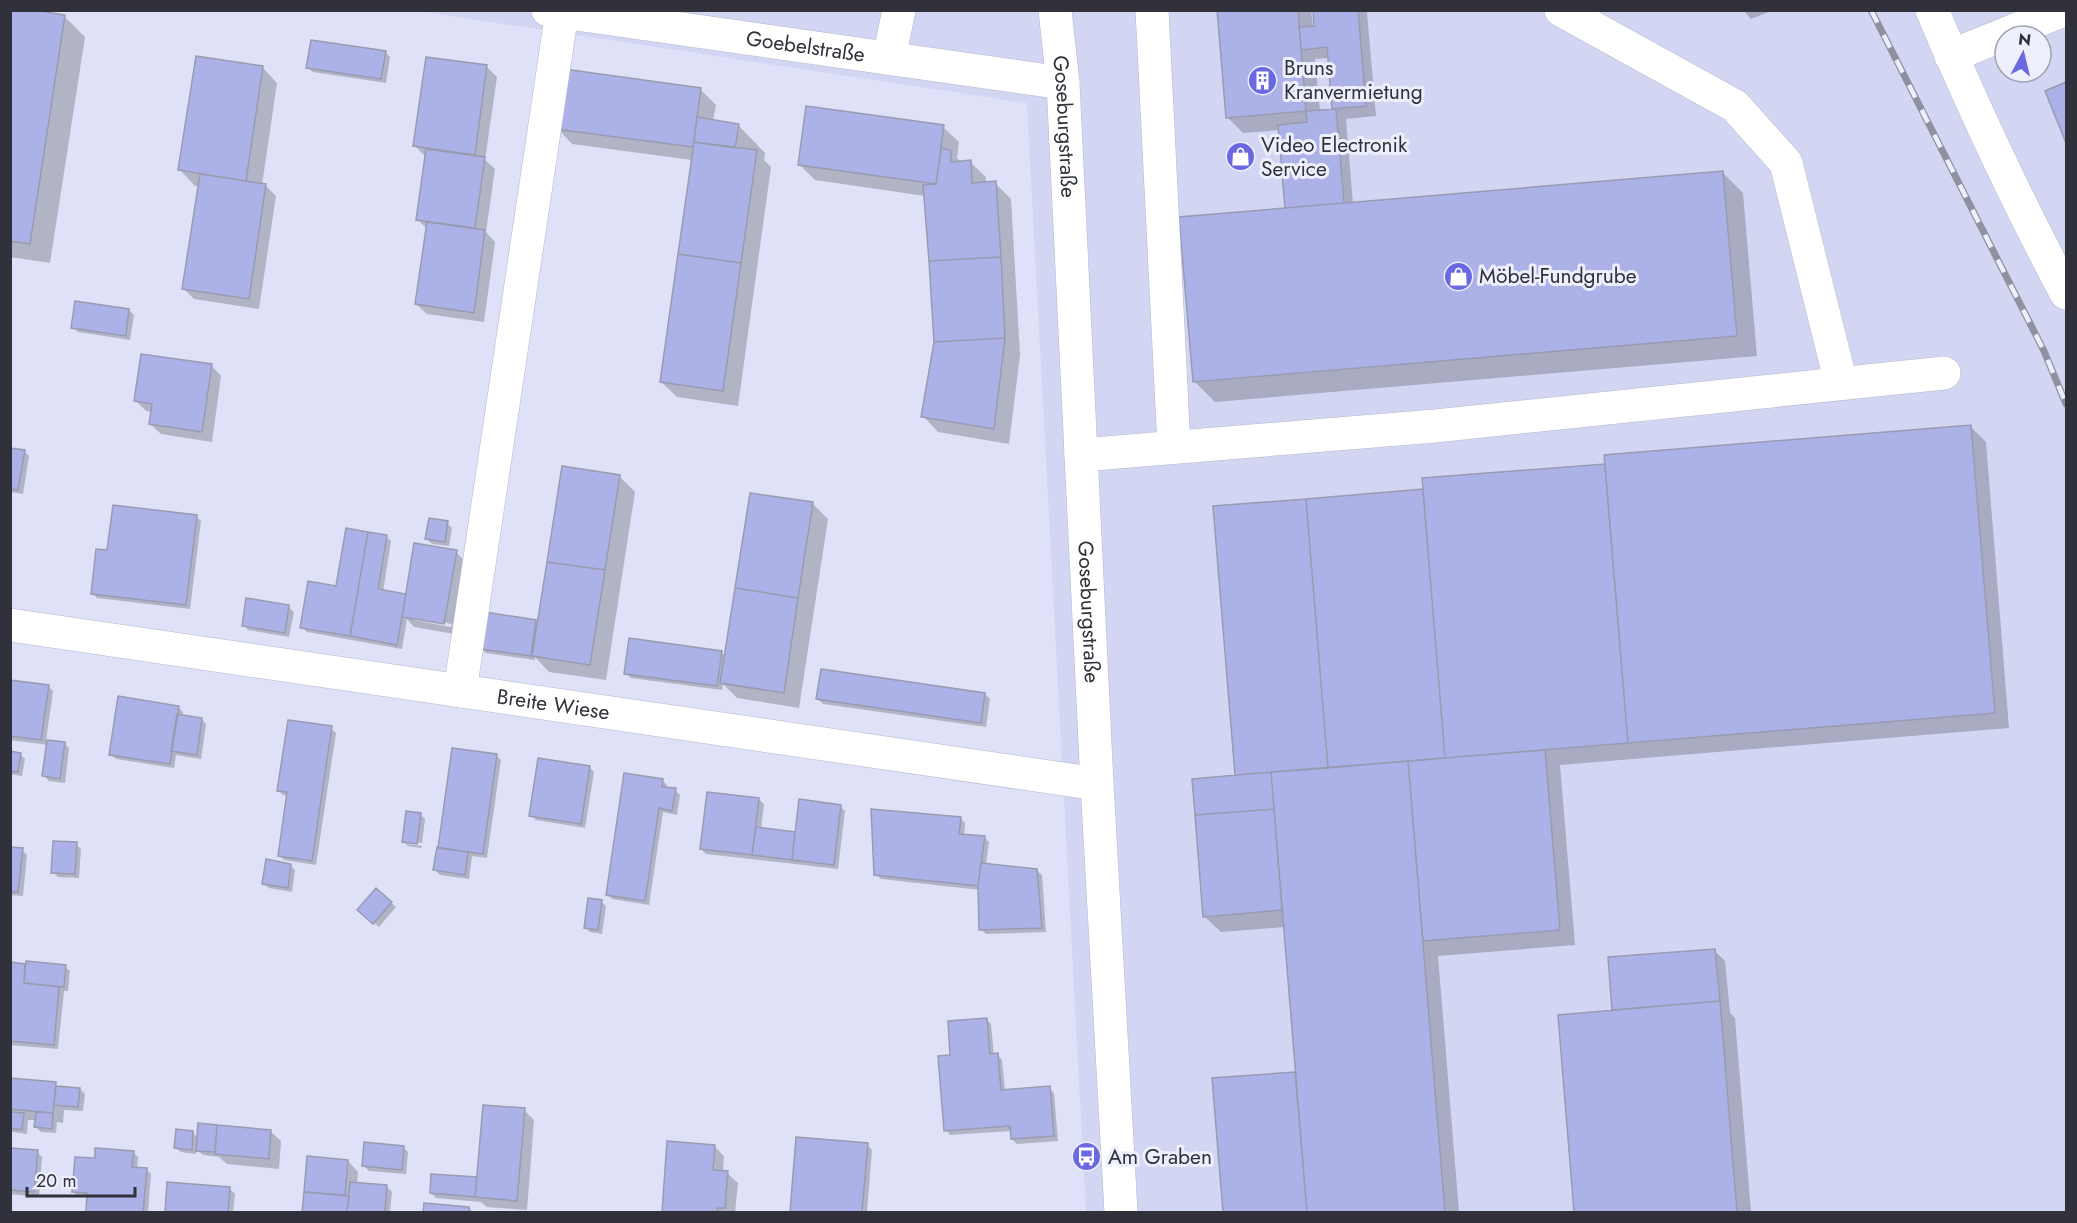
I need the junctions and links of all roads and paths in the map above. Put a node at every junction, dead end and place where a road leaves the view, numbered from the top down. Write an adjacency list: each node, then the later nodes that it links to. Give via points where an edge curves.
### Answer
1 (898, 10): 9 (street)
2 (1055, 10): 10 (street, Goseburgstraße)
3 (1152, 10): 14 (street)
4 (1561, 10): 13 (street, via 1735,106 1786,163)
5 (1932, 10): 8 (street)
6 (2064, 10): 8 (street)
7 (555, 11): 9 (street, Goebelstraße); 17 (street)
8 (1952, 56): 11 (street, via 2034,233)
9 (889, 58): 10 (street, Goebelstraße)
10 (1062, 83): 15 (street, Goseburgstraße)
11 (2067, 293)
12 (1944, 373): 13 (street)
13 (1841, 383): 14 (street, via 1435,426)
14 (1174, 447): 15 (street)
15 (1081, 455): 18 (street, Goseburgstraße)
16 (10, 625): 17 (street, Breite Wiese)
17 (460, 691): 18 (street, Breite Wiese)
18 (1096, 784): 19 (street, Goseburgstraße)
19 (1121, 1212)

